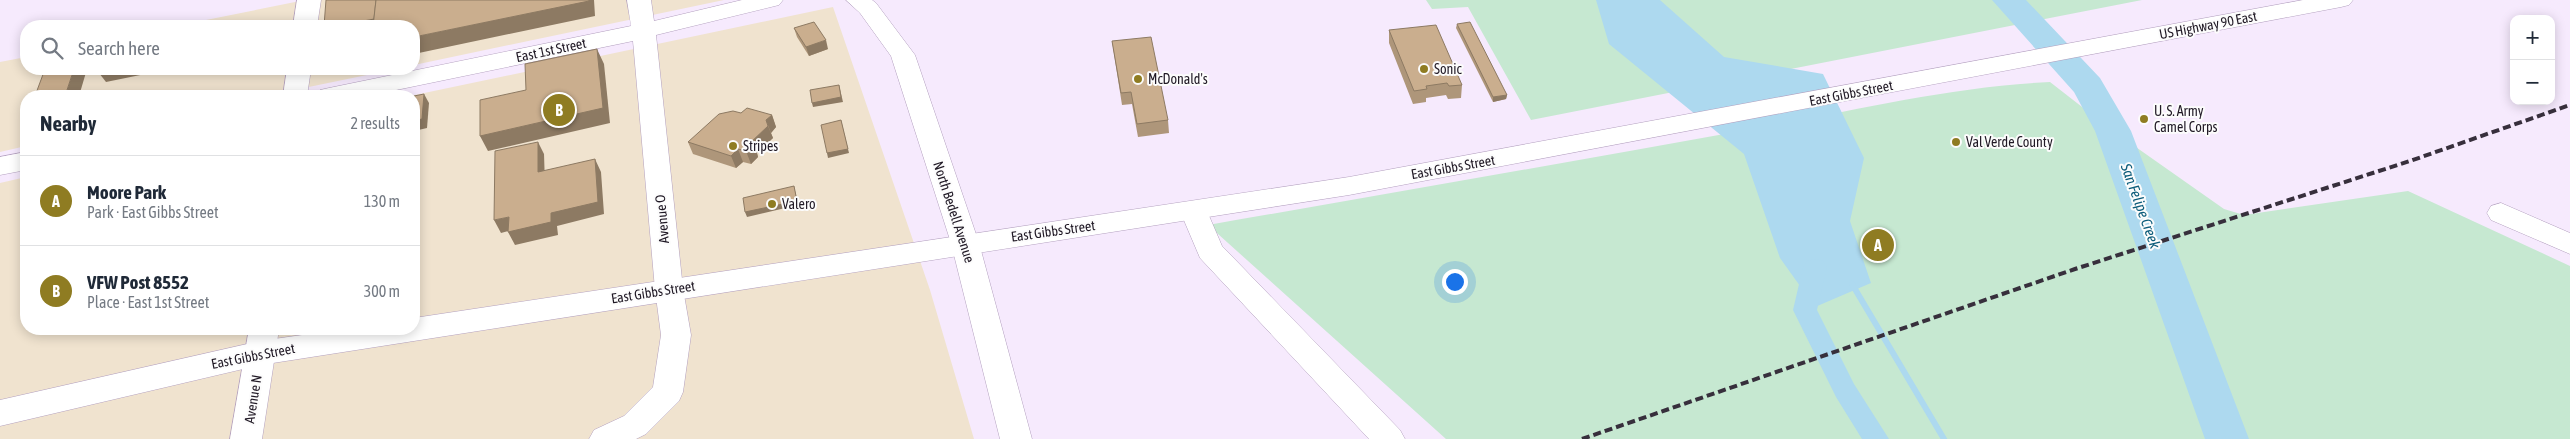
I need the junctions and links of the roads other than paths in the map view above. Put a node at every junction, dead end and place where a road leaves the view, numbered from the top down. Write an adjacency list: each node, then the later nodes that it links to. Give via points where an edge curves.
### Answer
1 (309, 0): 6 (main road)
2 (639, 0): 7 (main road, Avenue O)
3 (772, 0): 7 (main road, East 1st Street)
4 (858, 0): 16 (main road, North Bedell Avenue, via 868,8 903,55)
5 (2340, 0): 8 (main road, US Highway 90 East)
6 (306, 20)
7 (644, 30): 11 (main road, East 1st Street); 18 (main road, Avenue O)
8 (2106, 44): 14 (main road, East Gibbs Street, via 1464,166)
9 (298, 75): 10 (main road)
10 (296, 90)
11 (358, 90)
12 (20, 162): 13 (main road)
13 (0, 166)
14 (1194, 211): 16 (main road, East Gibbs Street); 26 (main road, via 1210,251)
15 (2501, 213): 17 (main road)
16 (965, 243): 18 (main road, East Gibbs Street); 25 (main road, North Bedell Avenue)
17 (2570, 244)
18 (669, 289): 19 (main road, East Gibbs Street); 24 (main road, Avenue O, via 676,335 668,392 635,425)
19 (420, 321)
20 (309, 335): 21 (main road, East Gibbs Street)
21 (262, 341): 22 (main road, East Gibbs Street); 23 (main road, Avenue N)
22 (0, 413)
23 (246, 439)
24 (605, 439)
25 (1016, 439)
26 (1388, 439)

